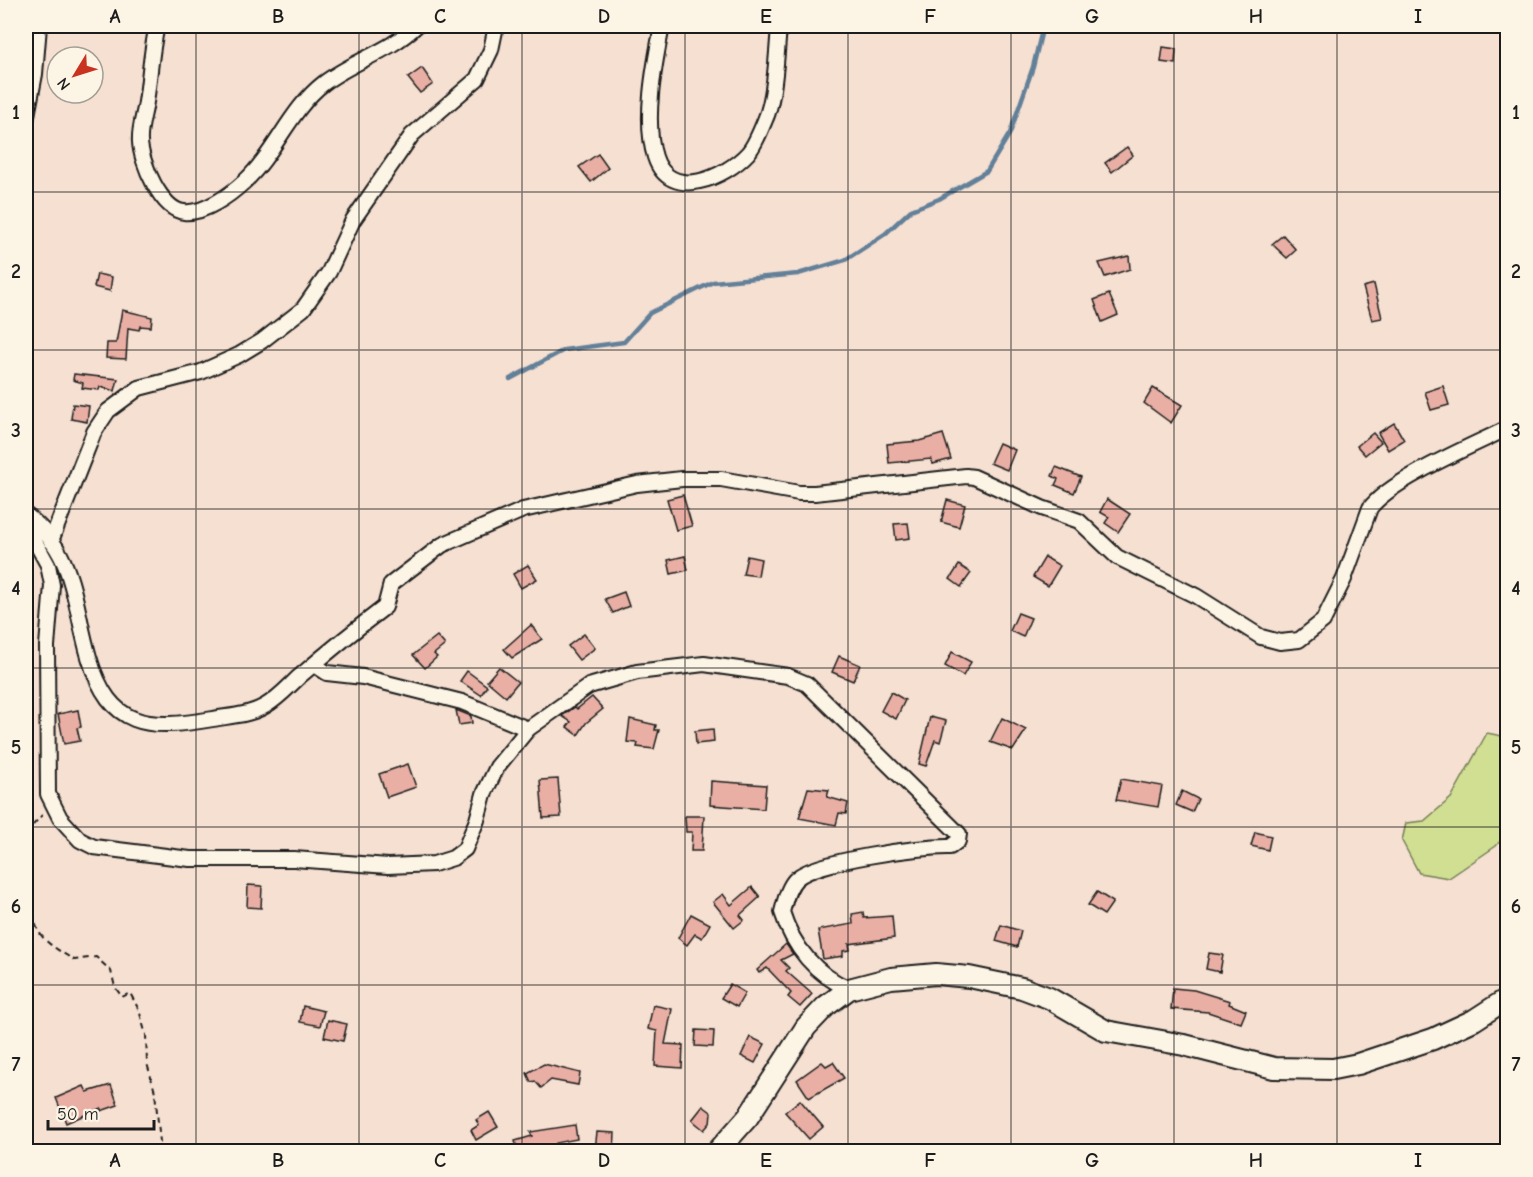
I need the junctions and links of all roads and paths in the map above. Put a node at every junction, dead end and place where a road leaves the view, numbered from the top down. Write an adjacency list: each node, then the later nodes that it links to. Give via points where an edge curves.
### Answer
1 (39, 26): 7 (street)
2 (157, 26): 3 (street, via 140,129 141,148 161,194 175,209 186,212 232,192 246,180 299,108 324,83 401,40)
3 (416, 26)
4 (496, 26): 11 (street, via 491,50 477,79 412,135 353,220 328,272 303,309 239,355 201,372 139,388 108,411 94,432)
5 (662, 26): 6 (street, via 652,78 655,157 663,171 678,181 693,184 726,171 749,152 767,118)
6 (779, 26)
7 (26, 120)
8 (1508, 428): 12 (street, via 1377,499 1323,621 1299,640 1280,642 1262,637 1196,596 1117,557 1079,521 974,477 815,493 721,479 682,479 637,484 523,510 450,541 391,585 385,607)
9 (26, 515): 11 (street)
10 (26, 525): 14 (street, via 48,565 52,585 47,646)
11 (51, 541): 12 (street, via 74,586 85,642 97,677 117,706 134,721 180,724 248,712 272,701)
12 (315, 665): 13 (street, via 327,673 363,677 462,702)
13 (528, 729): 14 (street, via 497,767 465,849 434,864 190,859 111,850 80,840); 17 (street, via 589,686 646,670 704,664 788,676 807,684 960,834 950,847 875,854 819,867 794,881 782,912 789,930 818,971 829,981)
14 (50, 802): 15 (path, via 40,820)
15 (26, 833)
16 (26, 894): 19 (path, via 38,931 48,942 74,960 96,957 111,971 122,997 130,993 139,1010 155,1092)
17 (849, 989): 18 (main road, via 922,973 969,977 1040,995 1117,1034 1184,1045 1274,1068 1333,1069 1433,1039); 20 (main road, via 806,1027 748,1118)
18 (1508, 998)
19 (161, 1152)
20 (717, 1152)

